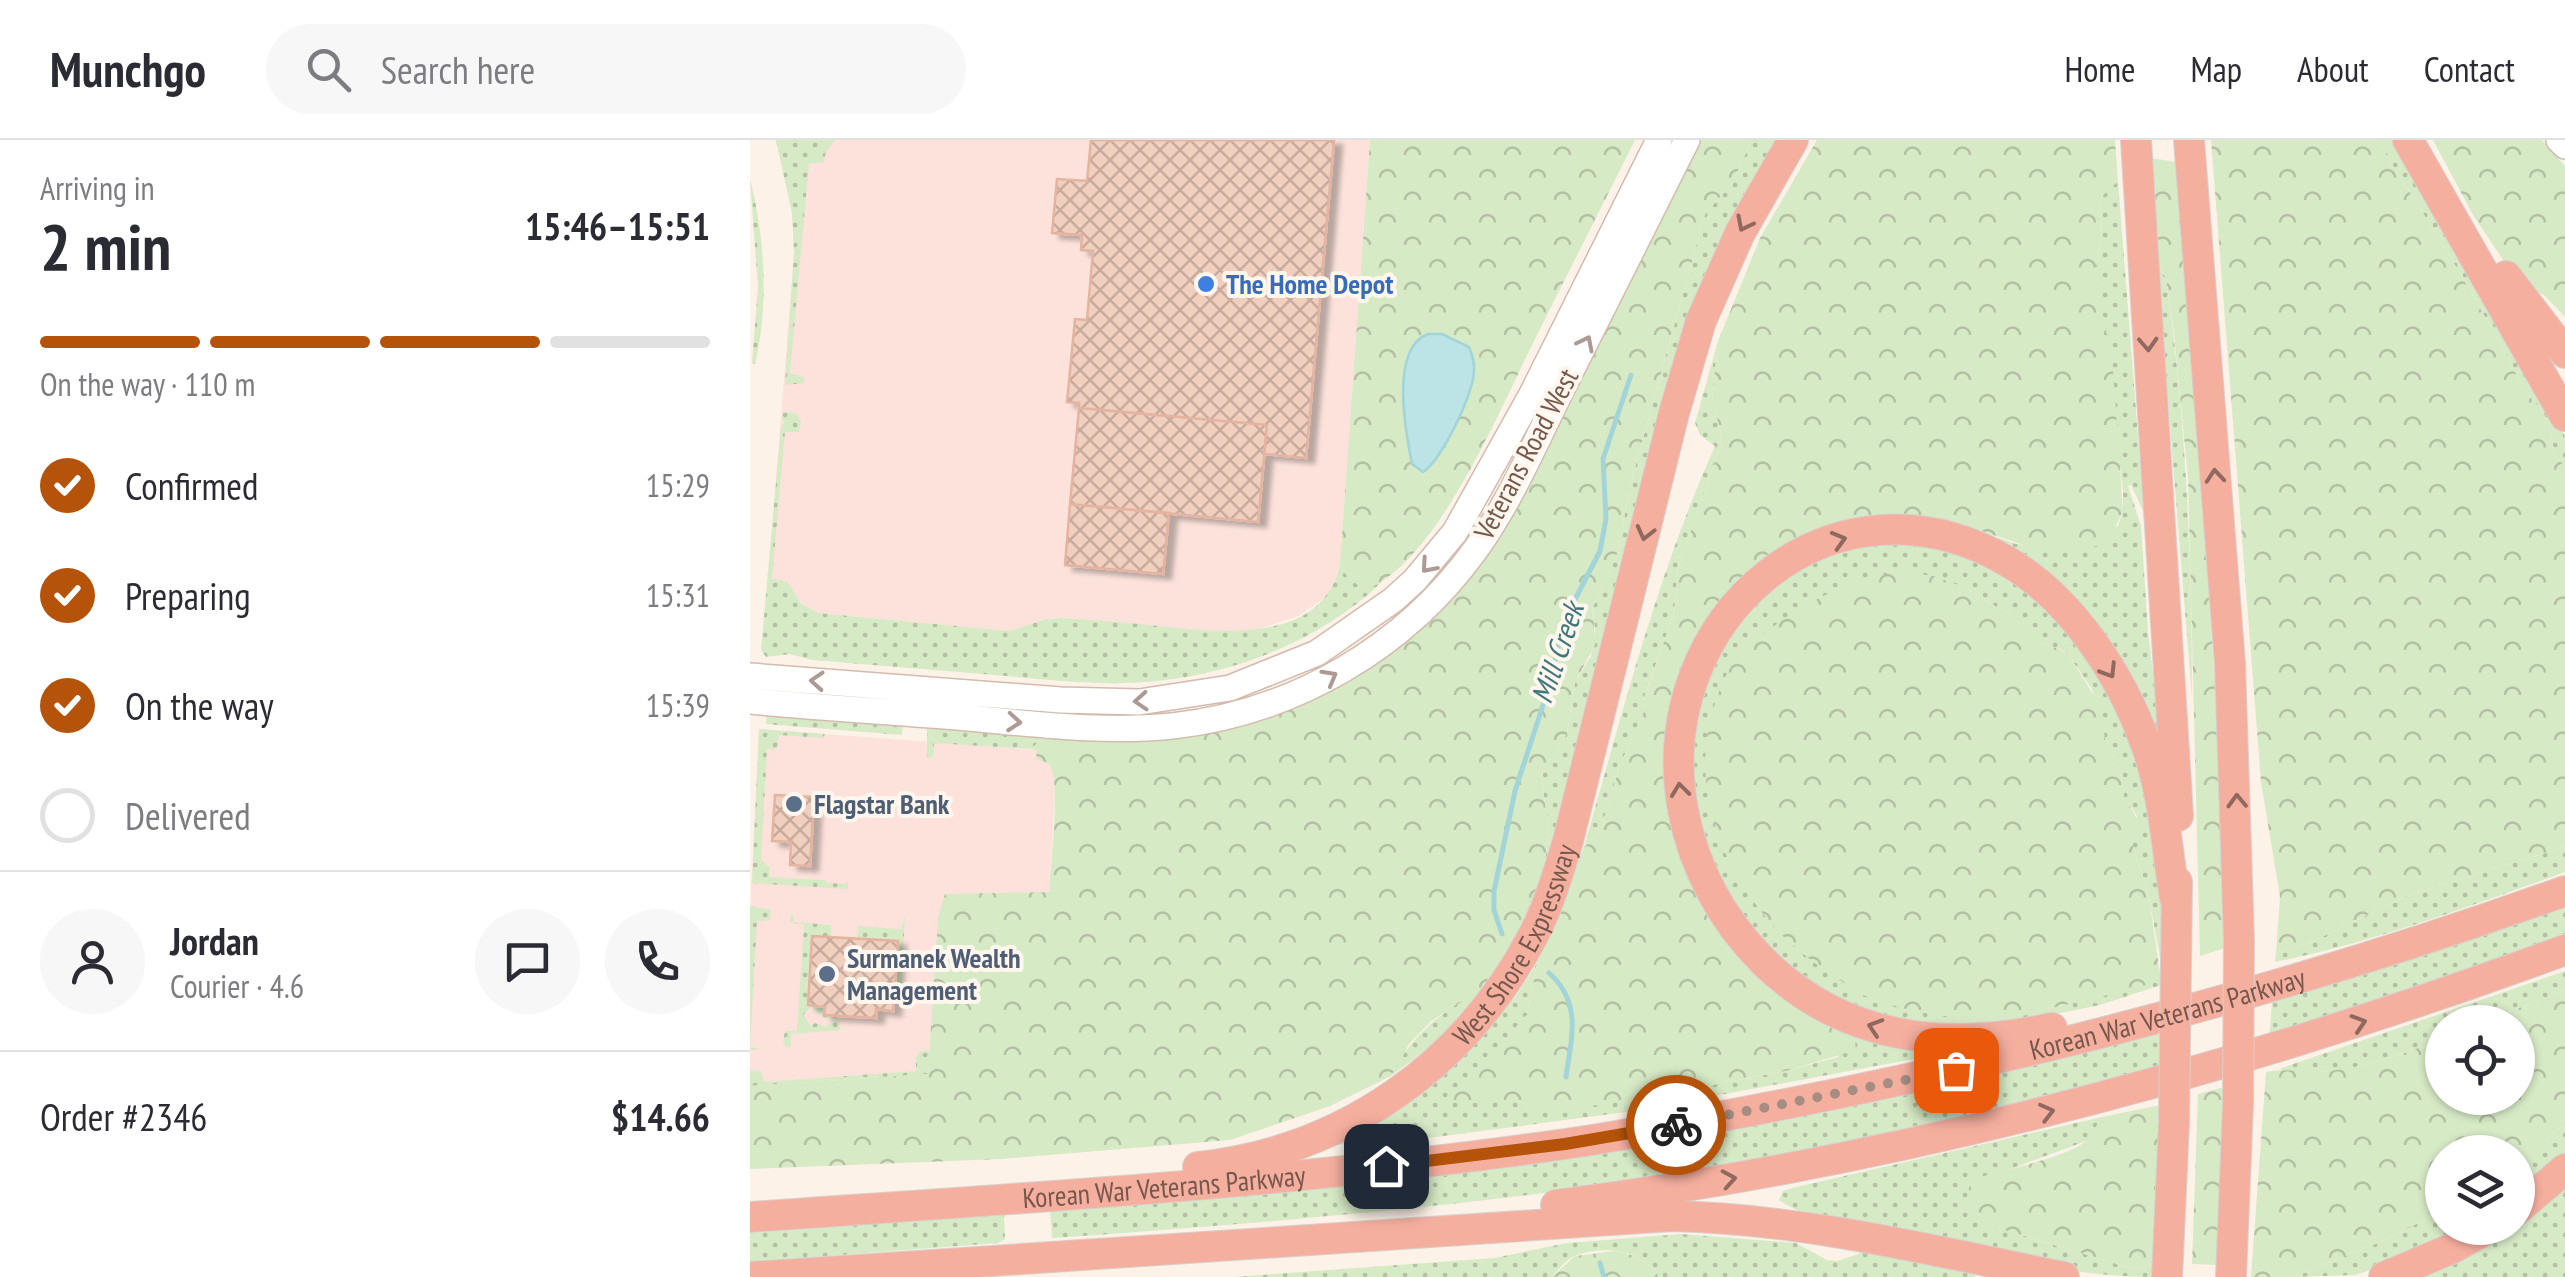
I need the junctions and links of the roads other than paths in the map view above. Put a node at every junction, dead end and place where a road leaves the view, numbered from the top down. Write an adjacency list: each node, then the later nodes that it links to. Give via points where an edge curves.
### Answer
1 (1659, 140): 14 (street, Veterans Road West, one-way to 14, via 1473,505 1415,580 1343,637 1258,678 1169,699)
2 (1687, 140): 14 (street, Veterans Road West, one-way to 2, via 1104,728 1172,726 1270,704 1359,660 1424,609 1496,517)
3 (1793, 140): 22 (highway, West Shore Expressway, one-way to 22, via 1740,233 1701,321 1548,902 1506,983 1468,1032 1422,1076 1362,1116 1304,1144 1247,1160)
4 (2136, 140): 17 (highway, one-way to 17, via 2176,750)
5 (2190, 140): 27 (highway, one-way to 5, bridge, via 2239,942 2233,712)
6 (2559, 140): 7 (street)
7 (2565, 146)
8 (2413, 149): 9 (highway); 10 (highway)
9 (2565, 353)
10 (2565, 416)
11 (750, 676): 12 (street, Veterans Road West, one-way to 11)
12 (1008, 696): 14 (street, Veterans Road West); 15 (street, via 938,698)
13 (750, 702): 15 (street, Veterans Road West)
14 (1060, 713): 15 (street, Veterans Road West, one-way to 14)
15 (916, 714)
16 (2565, 891): 19 (highway, Korean War Veterans Parkway)
17 (2175, 898): 19 (highway, one-way to 17, via 1971,1040 1913,1038 1829,1009 1750,948 1698,863 1678,756 1686,692 1720,620 1780,565 1860,534 1947,538 2027,574 2091,644 2145,741); 26 (highway, bridge)
18 (2565, 950): 24 (highway, one-way to 18, via 1761,1174 2003,1123 2276,1050)
19 (2314, 976): 23 (highway, Korean War Veterans Parkway, via 2084,1040 1882,1086 1565,1144 1255,1181)
20 (2565, 1169): 21 (highway)
21 (2535, 1195)
22 (750, 1199)
23 (750, 1217)
24 (1391, 1236): 28 (highway); 31 (highway, via 1640,1217 1735,1218 1820,1228)
25 (2458, 1245): 32 (highway)
26 (2167, 1268)
27 (2231, 1270)
28 (764, 1276): 29 (highway); 30 (highway)
29 (750, 1277)
30 (772, 1277)
31 (2064, 1277)
32 (2384, 1277)

